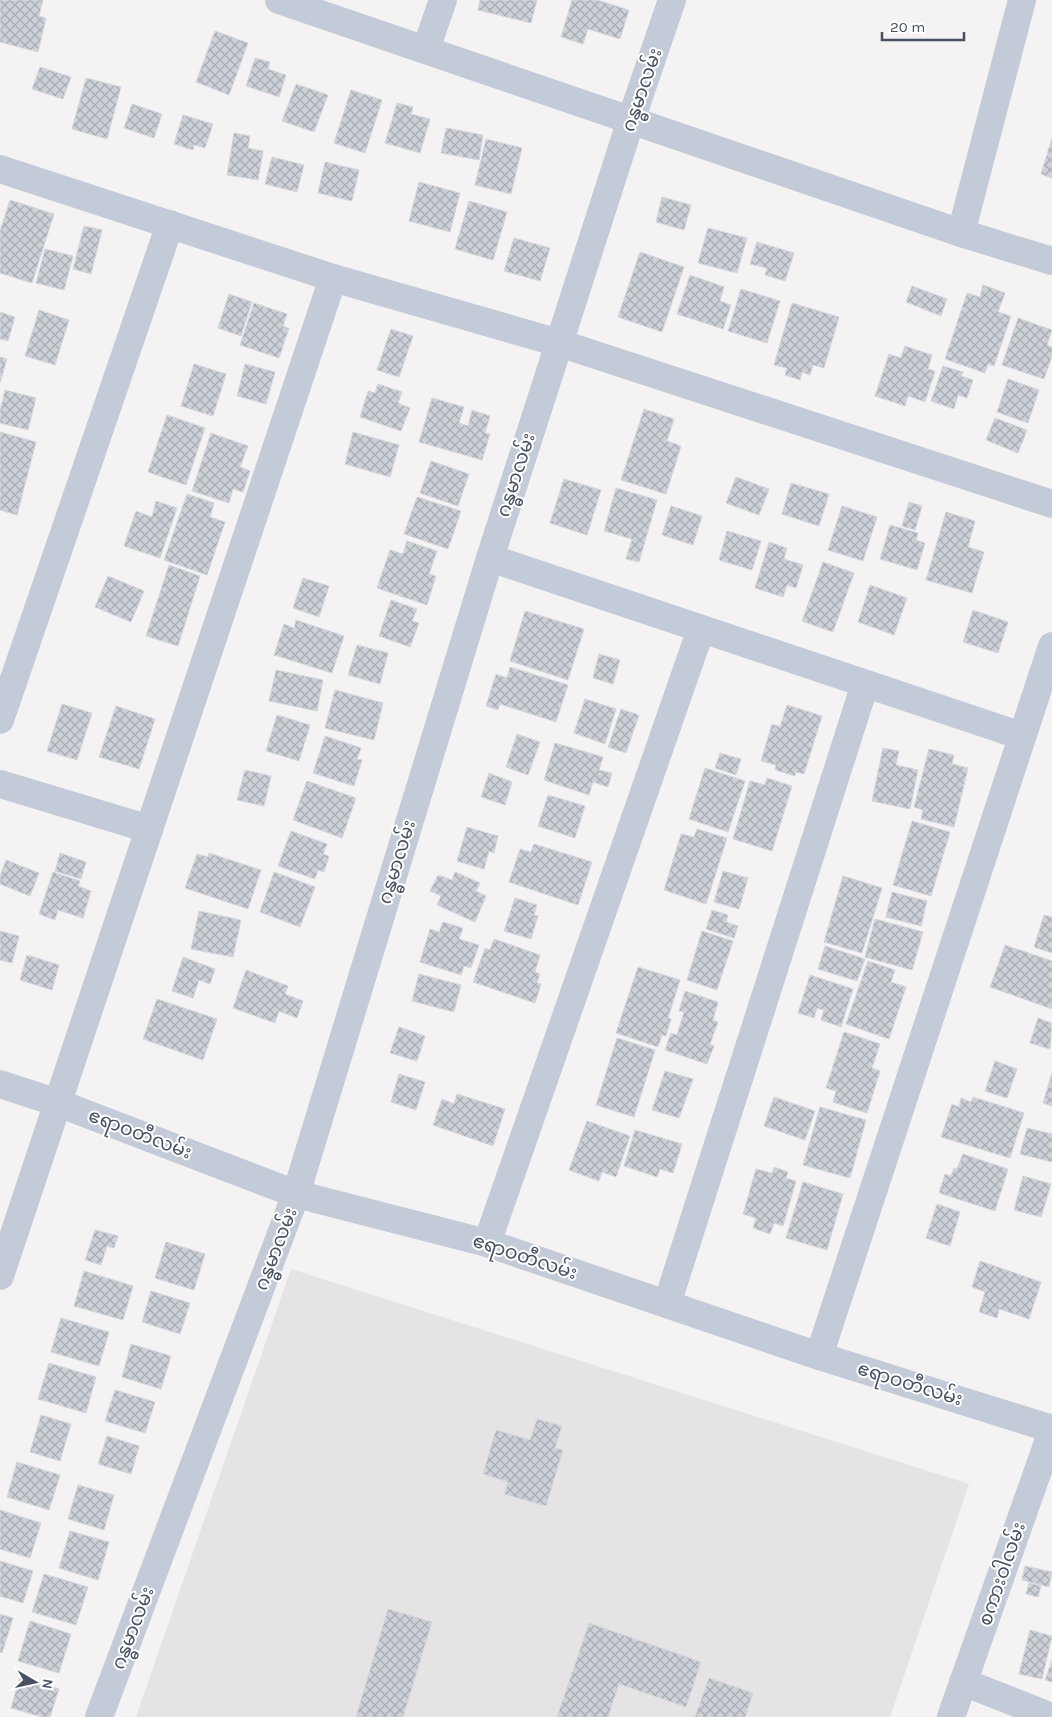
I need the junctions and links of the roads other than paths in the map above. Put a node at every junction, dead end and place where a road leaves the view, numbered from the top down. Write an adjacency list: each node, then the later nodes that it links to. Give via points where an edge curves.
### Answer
1 (279, 0): 5 (street)
2 (443, 0): 5 (street)
3 (672, 0): 6 (street, ဂန္ဓမာလမ်း)
4 (1022, 0): 9 (street)
5 (426, 49): 6 (street)
6 (631, 120): 9 (street); 12 (street, ဂန္ဓမာလမ်း)
7 (0, 169): 8 (street)
8 (170, 224): 11 (street); 18 (street)
9 (961, 232): 10 (street)
10 (1052, 261)
11 (333, 278): 12 (street); 21 (street)
12 (559, 343): 13 (street); 14 (street, ဂန္ဓမာလမ်း)
13 (1052, 504)
14 (490, 558): 15 (street); 24 (street, ဂန္ဓမာလမ်း)
15 (701, 629): 17 (street); 25 (street)
16 (1052, 646): 19 (street)
17 (865, 684): 19 (street); 27 (street)
18 (0, 720)
19 (1022, 736): 28 (street)
20 (0, 784): 21 (street)
21 (149, 830): 23 (street)
22 (0, 1084): 23 (street, ဧရာဝတီလမ်း)
23 (58, 1103): 24 (street, ဧရာဝတီလမ်း); 26 (street)
24 (296, 1194): 25 (street, ဧရာဝတီလမ်း); 31 (street, ဂန္ဓမာလမ်း)
25 (487, 1243): 27 (street, ဧရာဝတီလမ်း)
26 (0, 1276)
27 (667, 1304): 28 (street, ဧရာဝတီလမ်း)
28 (819, 1356): 29 (street, ဧရာဝတီလမ်း)
29 (1052, 1430): 30 (street, စကားဝါလမ်း)
30 (963, 1682): 32 (street, စကားဝါလမ်း); 33 (street)
31 (99, 1717)
32 (951, 1717)
33 (1052, 1717)

